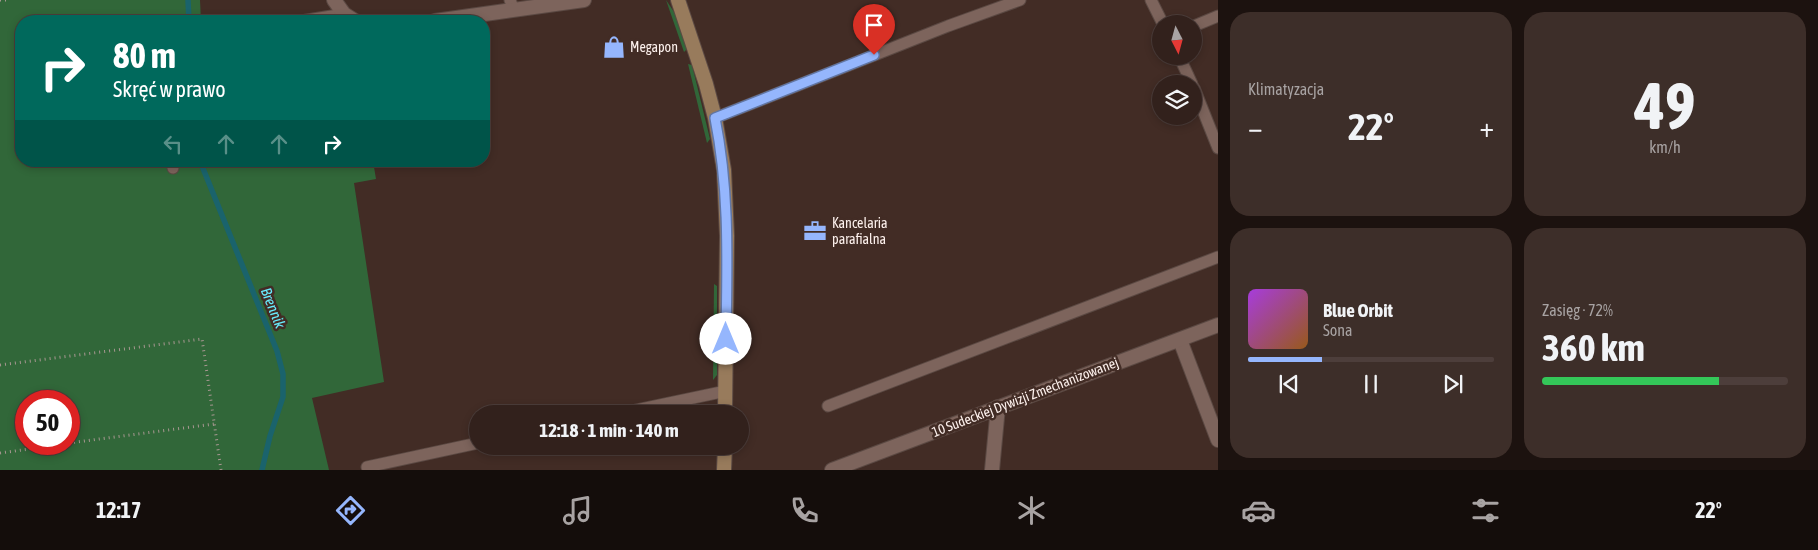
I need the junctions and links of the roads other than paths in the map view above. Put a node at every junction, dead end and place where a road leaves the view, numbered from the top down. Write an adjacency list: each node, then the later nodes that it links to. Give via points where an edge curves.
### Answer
1 (334, 0): 8 (street)
2 (584, 0): 6 (street)
3 (678, 0): 14 (main road)
4 (1020, 0): 14 (lane)
5 (1151, 0): 10 (lane)
6 (568, 1): 7 (street)
7 (512, 5): 9 (street)
8 (347, 15)
9 (464, 15)
10 (1158, 15)
11 (1218, 16): 12 (lane)
12 (1202, 23)
13 (1202, 108): 15 (lane)
14 (715, 118): 19 (main road, via 726,189)
15 (1218, 148)
16 (1218, 257): 22 (lane)
17 (1218, 325): 18 (street, 10 Sudeckiej Dywizji Zmechanizowanej)
18 (1180, 340): 23 (street, 10 Sudeckiej Dywizji Zmechanizowanej); 24 (street)
19 (726, 391): 20 (lane); 21 (main road)
20 (660, 405)
21 (725, 405)
22 (828, 406)
23 (998, 407): 29 (street, 10 Sudeckiej Dywizji Zmechanizowanej); 30 (street)
24 (1218, 440)
25 (469, 446): 27 (lane)
26 (724, 455): 28 (main road)
27 (367, 467)
28 (724, 470)
29 (832, 470)
30 (992, 470)

